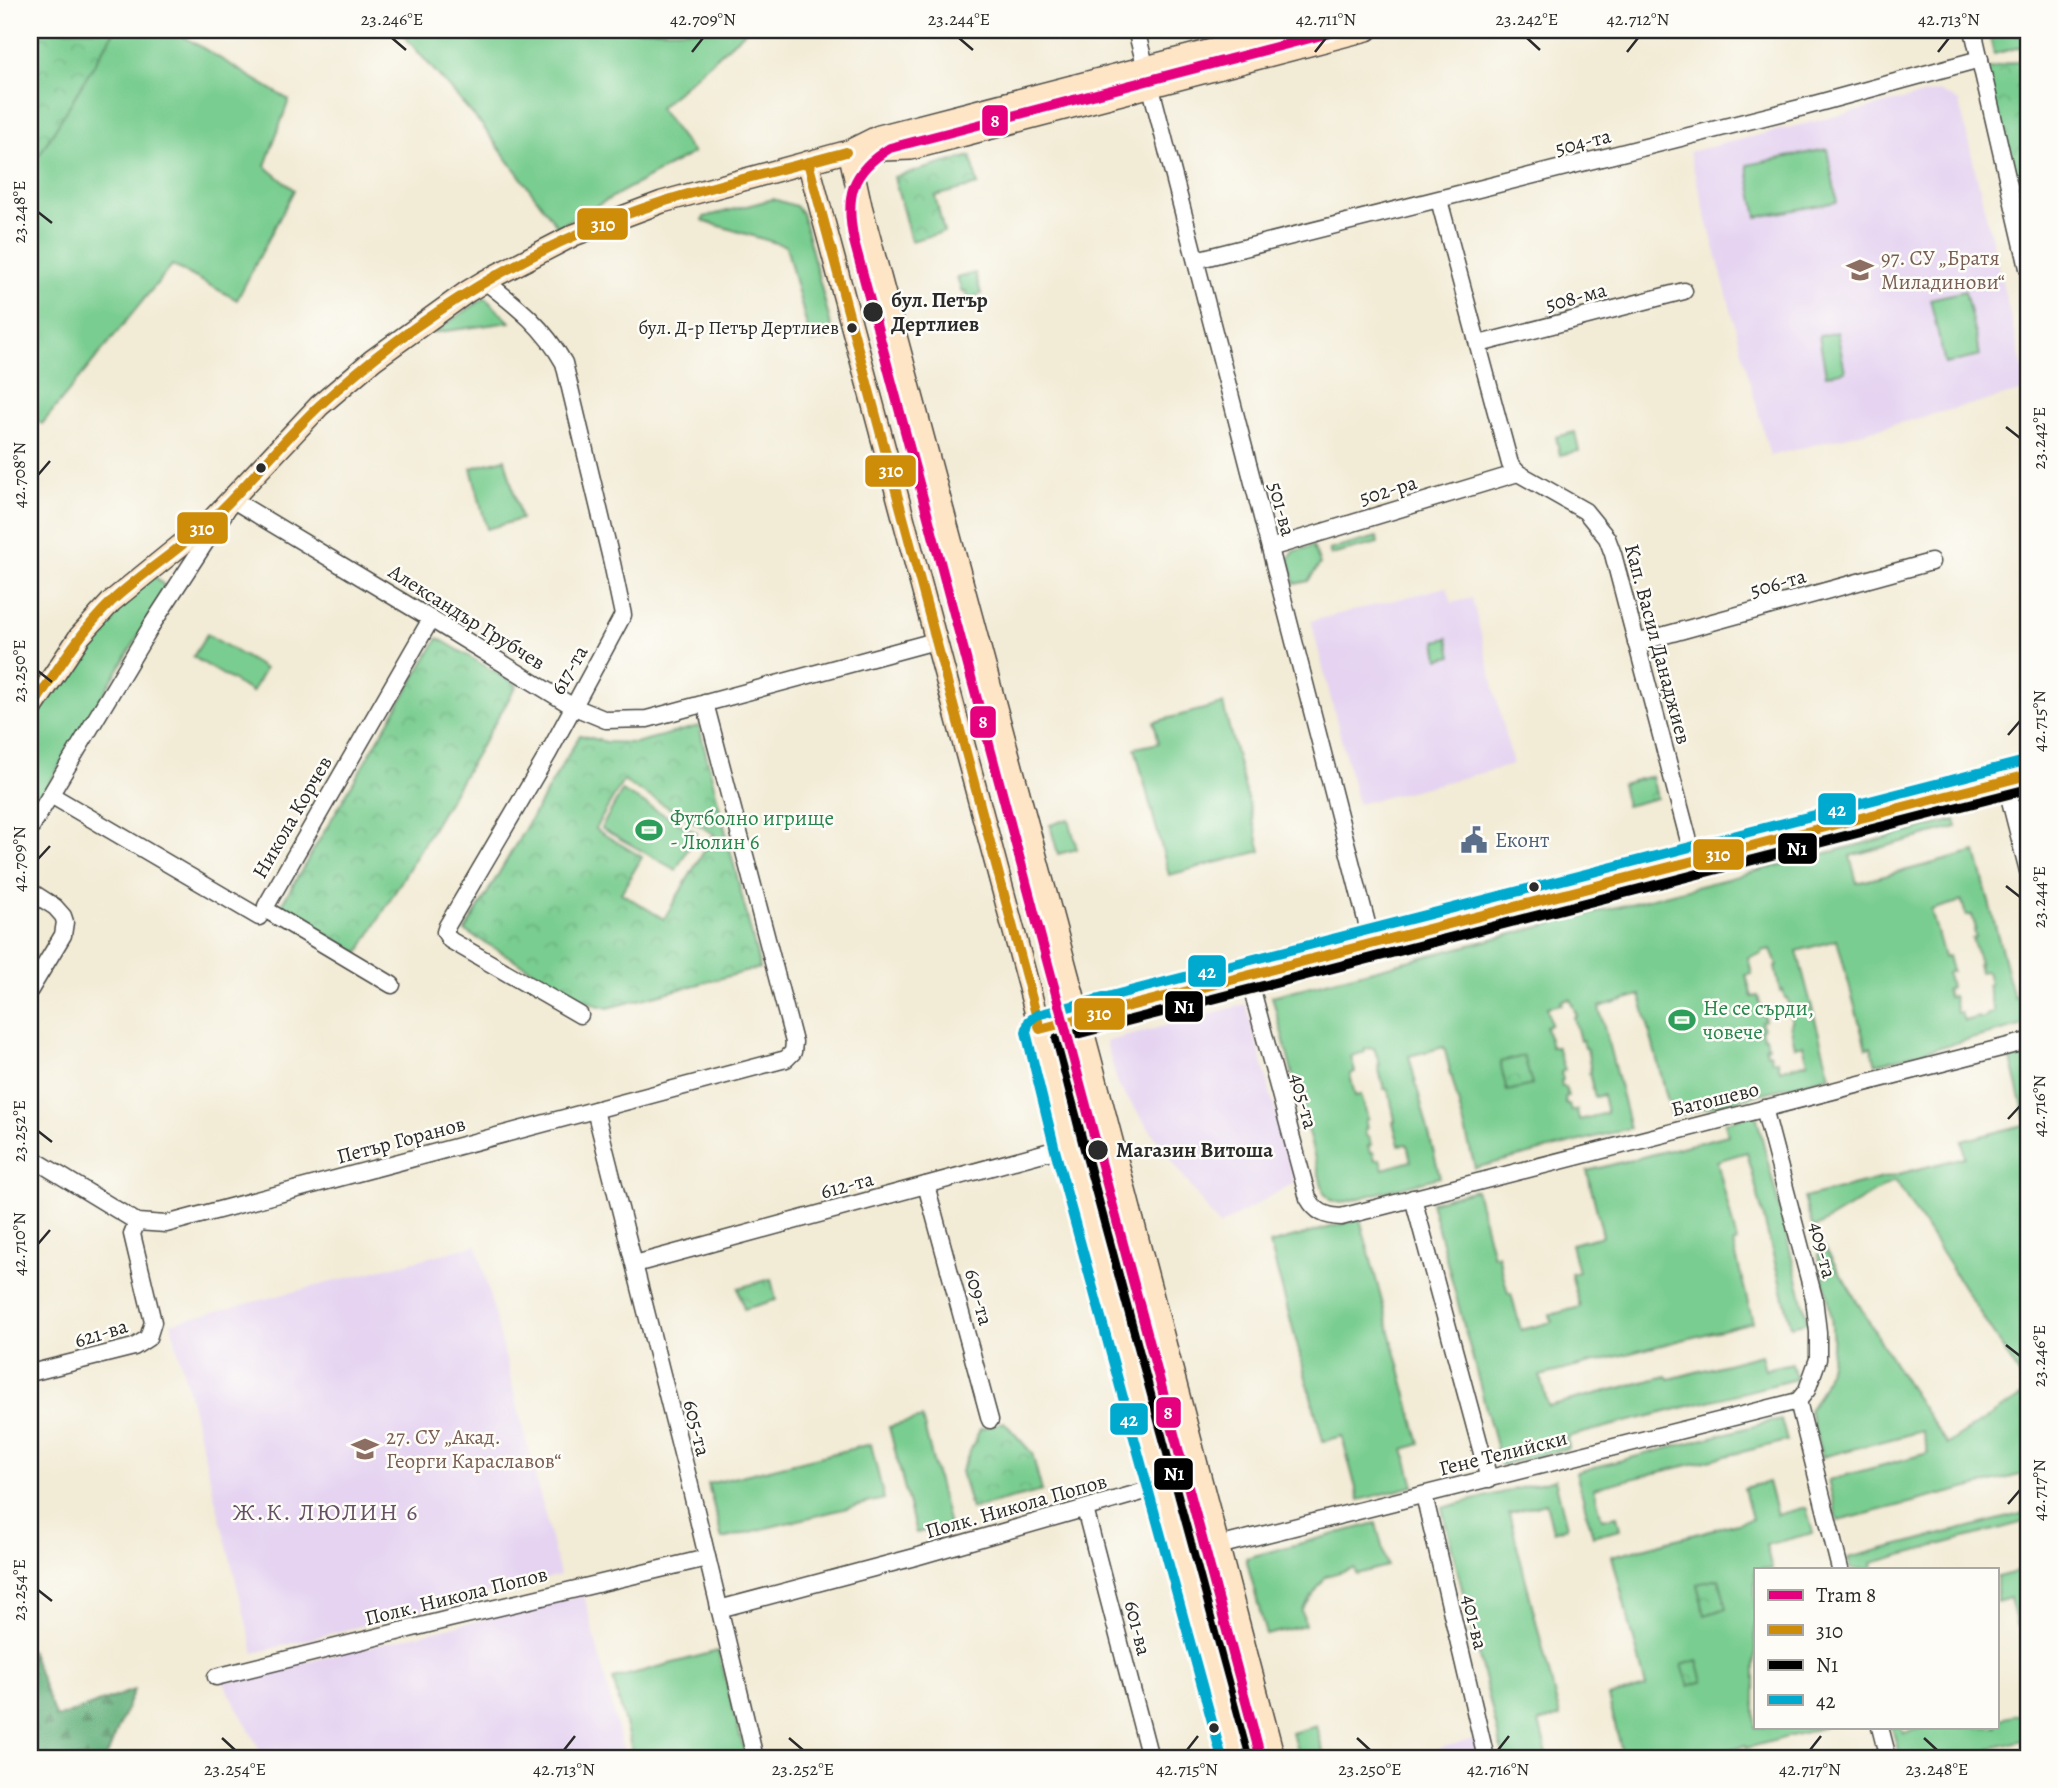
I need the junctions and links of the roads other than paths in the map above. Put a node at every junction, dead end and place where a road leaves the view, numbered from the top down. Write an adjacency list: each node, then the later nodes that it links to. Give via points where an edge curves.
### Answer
1 (1136, 30): 6 (street, 501-ва)
2 (1289, 30): 6 (main road)
3 (1367, 30): 6 (main road)
4 (1973, 30): 5 (street)
5 (1980, 60): 9 (street, 504-та); 11 (street)
6 (1148, 77): 7 (main road, via 911,149); 10 (street, 501-ва)
7 (849, 151): 8 (main road); 38 (main road)
8 (807, 162): 12 (main road, via 637,211 574,235); 20 (main road)
9 (1439, 200): 10 (street, 504-та); 14 (street)
10 (1196, 260): 17 (street, 501-ва)
11 (2028, 268)
12 (485, 281): 16 (main road, via 397,342 328,398); 23 (street, 617-та, via 533,320 564,363 620,594 623,615)
13 (1684, 291): 14 (street, 508-ма)
14 (1479, 344): 15 (street, via 1510,464)
15 (1518, 473): 17 (street, 502-ра); 21 (street, Кап. Васил Данаджиев, via 1585,511 1607,538)
16 (233, 500): 19 (street, Александър Грубчев); 24 (main road, via 112,601 80,636); 27 (street, via 153,623)
17 (1270, 548): 33 (street, 501-ва)
18 (1931, 562): 21 (street, 506-та)
19 (431, 619): 23 (street, Александър Грубчев); 35 (street, Никола Корчев, via 265,906)
20 (935, 641): 22 (street, Александър Грубчев); 39 (main road)
21 (1636, 643): 29 (street, Кап. Васил Данаджиев)
22 (705, 704): 23 (street, Александър Грубчев, via 634,720 606,720); 42 (street, Петър Горанов, via 793,1052 786,1059)
23 (572, 706): 37 (street, 617-та, via 445,932 450,940)
24 (30, 710)
25 (2028, 775): 26 (street)
26 (2005, 781): 29 (street); 30 (street)
27 (51, 795): 28 (street); 32 (street)
28 (30, 828)
29 (1694, 860): 33 (street)
30 (2028, 871)
31 (30, 891): 36 (street, via 55,907 65,922 63,935)
32 (259, 917)
33 (1372, 943): 34 (street)
34 (1248, 975): 38 (street); 47 (street, 405-та, via 1308,1198 1321,1213)
35 (392, 985)
36 (30, 990)
37 (580, 1015)
38 (1079, 1018): 39 (street); 57 (main road)
39 (1040, 1029): 43 (main road)
40 (2028, 1041): 41 (street, Батошево)
41 (1764, 1108): 46 (street, Батошево); 51 (street, 409-та, via 1814,1298 1818,1332 1818,1359)
42 (595, 1110): 48 (street, Петър Горанов, via 166,1224); 49 (street, 605-та)
43 (1069, 1146): 45 (street, 612-та); 54 (main road)
44 (30, 1157): 48 (street)
45 (926, 1185): 49 (street, 612-та); 52 (street, 609-та)
46 (1413, 1198): 47 (street, Батошево); 53 (street)
47 (1341, 1217)
48 (137, 1222): 50 (street, 621-ва, via 132,1234 153,1322 148,1338 134,1347)
49 (635, 1264): 58 (street, 605-та)
50 (30, 1373)
51 (1798, 1401): 53 (street, Гене Телийски); 59 (street)
52 (990, 1420)
53 (1489, 1479): 55 (street, Гене Телийски)
54 (1163, 1486): 56 (street, Полк. Никола Попов); 65 (main road)
55 (1424, 1495): 57 (street, Гене Телийски); 67 (street, 401-ва)
56 (1085, 1509): 60 (street, Полк. Никола Попов); 64 (street, 601-ва)
57 (1218, 1546): 66 (main road)
58 (707, 1558): 60 (street, 605-та); 61 (street, Полк. Никола Попов)
59 (1840, 1568)
60 (719, 1608): 63 (street, 605-та)
61 (216, 1677)
62 (1880, 1728): 68 (street)
63 (755, 1758)
64 (1150, 1758)
65 (1236, 1758)
66 (1274, 1758)
67 (1486, 1758)
68 (1888, 1758)

